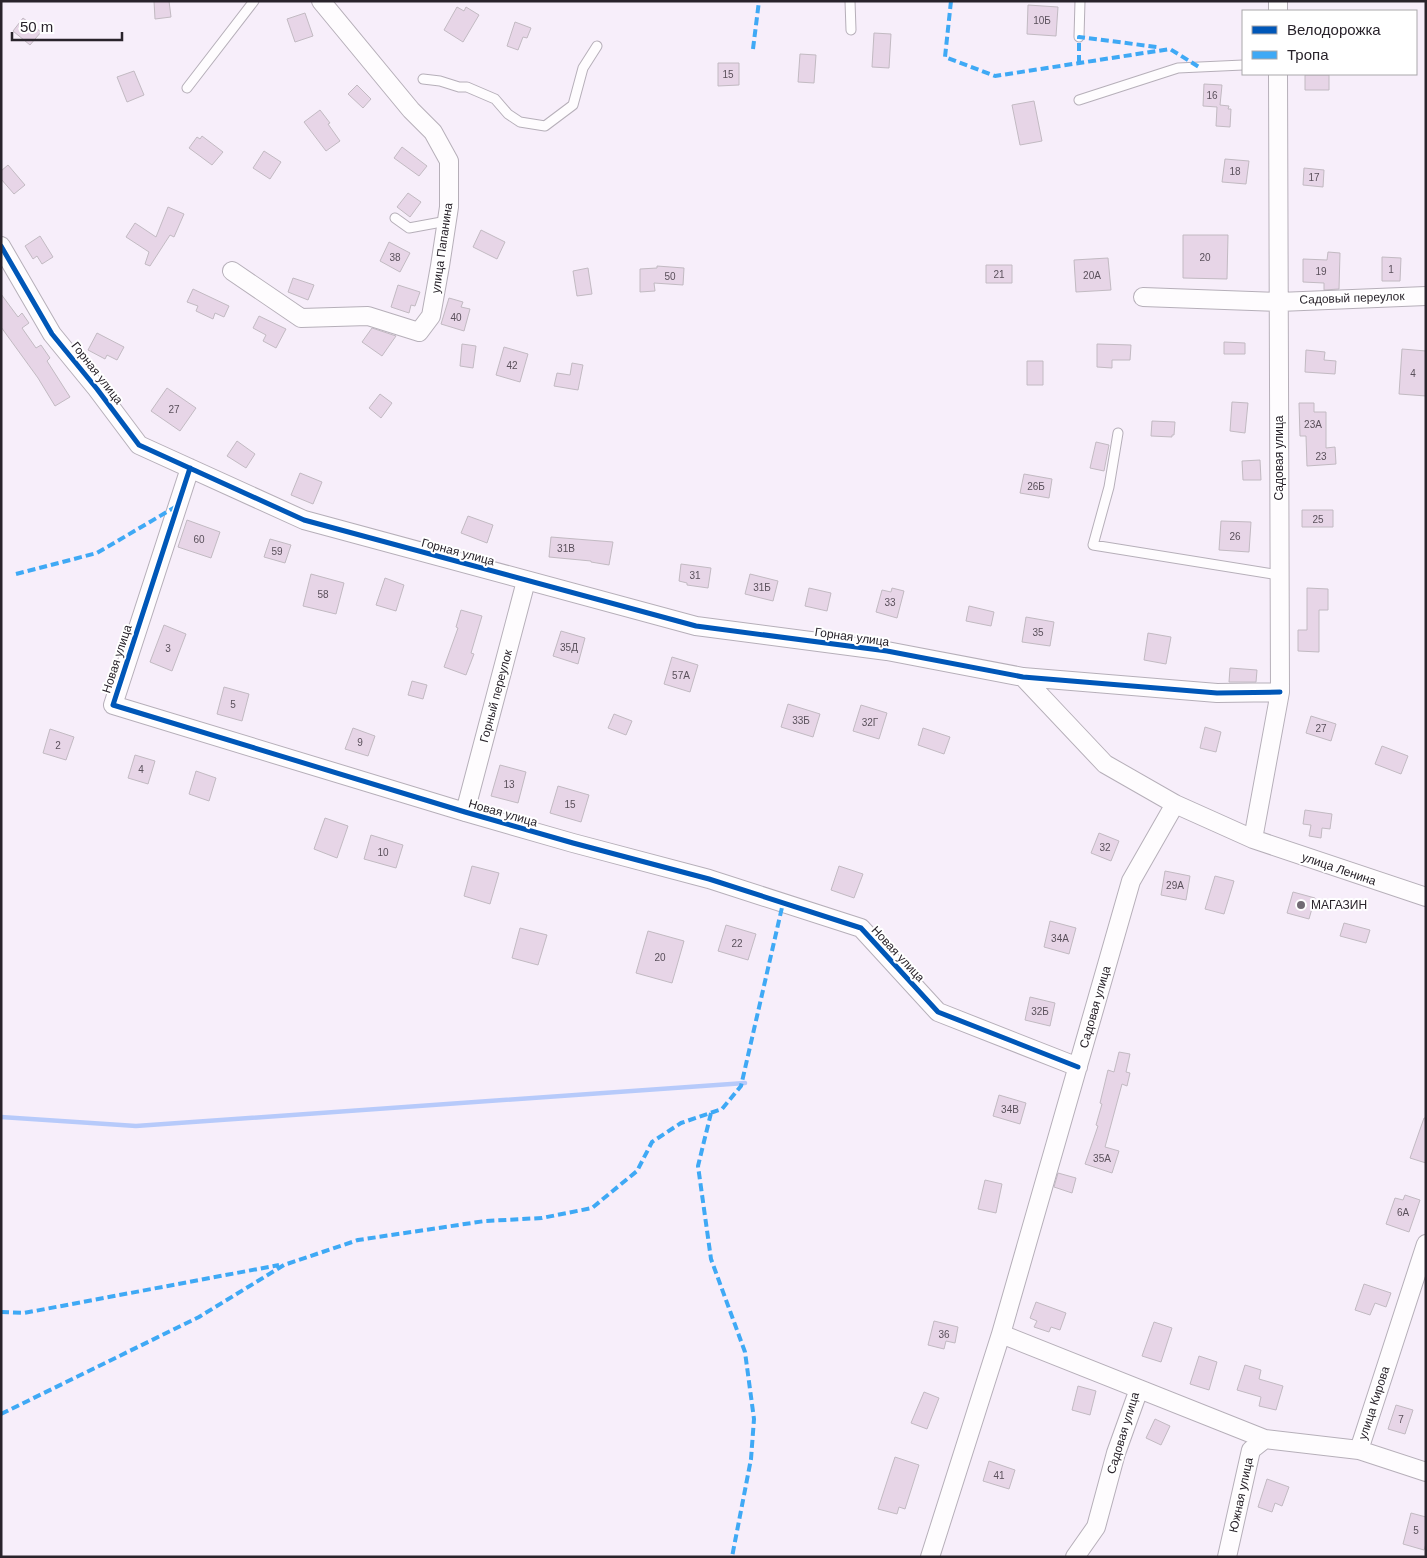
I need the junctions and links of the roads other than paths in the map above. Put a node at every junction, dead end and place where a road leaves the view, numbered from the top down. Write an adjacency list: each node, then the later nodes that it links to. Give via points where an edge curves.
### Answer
1 (254, 1): 11 (lane)
2 (321, 1): 14 (street, улица Папанина, via 410,110 433,132 449,161)
3 (850, 1): 5 (lane)
4 (1080, 1): 6 (lane)
5 (851, 30)
6 (1079, 37)
7 (597, 46): 10 (lane, via 583,68 573,105 545,126 520,122 495,99 467,87)
8 (1242, 65): 12 (lane, via 1178,68)
9 (1278, 75): 19 (street, Садовая улица)
10 (423, 78)
11 (187, 88)
12 (1079, 100)
13 (395, 218): 14 (lane, via 409,228)
14 (447, 221): 16 (street, улица Папанина, via 431,316 419,332 368,316 301,318)
15 (1, 246): 21 (street, Горная улица, via 52,334 139,445)
16 (232, 271)
17 (1426, 296): 19 (street, Садовый переулок)
18 (1143, 298): 19 (street, Садовый переулок)
19 (1279, 302): 22 (street, Садовая улица)
20 (1118, 433): 22 (lane, via 1109,487 1093,545)
21 (187, 475): 23 (street, Горная улица, via 304,520); 27 (street, Новая улица, via 113,705)
22 (1279, 575): 25 (street, Садовая улица)
23 (526, 581): 24 (street, Горная улица, via 696,626 887,651); 27 (street, Горный переулок)
24 (1023, 677): 25 (street, Горная улица, via 1217,693); 26 (street, улица Ленина, via 1105,764)
25 (1280, 692): 28 (street, Садовая улица)
26 (1175, 804): 28 (street, улица Ленина); 30 (street, Садовая улица, via 1131,881)
27 (465, 812): 30 (street, Новая улица, via 709,879 862,928 938,1012)
28 (1253, 839): 29 (street, улица Ленина)
29 (1426, 897)
30 (1078, 1066): 32 (street, Садовая улица)
31 (1426, 1244): 37 (street, улица Кирова)
32 (1001, 1334): 33 (street, Садовая улица); 39 (street, Садовая улица)
33 (1139, 1389): 34 (street, улица Кирова); 40 (street, Садовая улица, via 1116,1453 1096,1527)
34 (1243, 1430): 35 (street, улица Кирова); 36 (street)
35 (1265, 1439): 36 (street, Южная улица); 37 (street, улица Кирова)
36 (1251, 1450): 41 (street, Южная улица)
37 (1359, 1450): 38 (street)
38 (1426, 1472)
39 (930, 1557)
40 (1075, 1557)
41 (1227, 1557)

